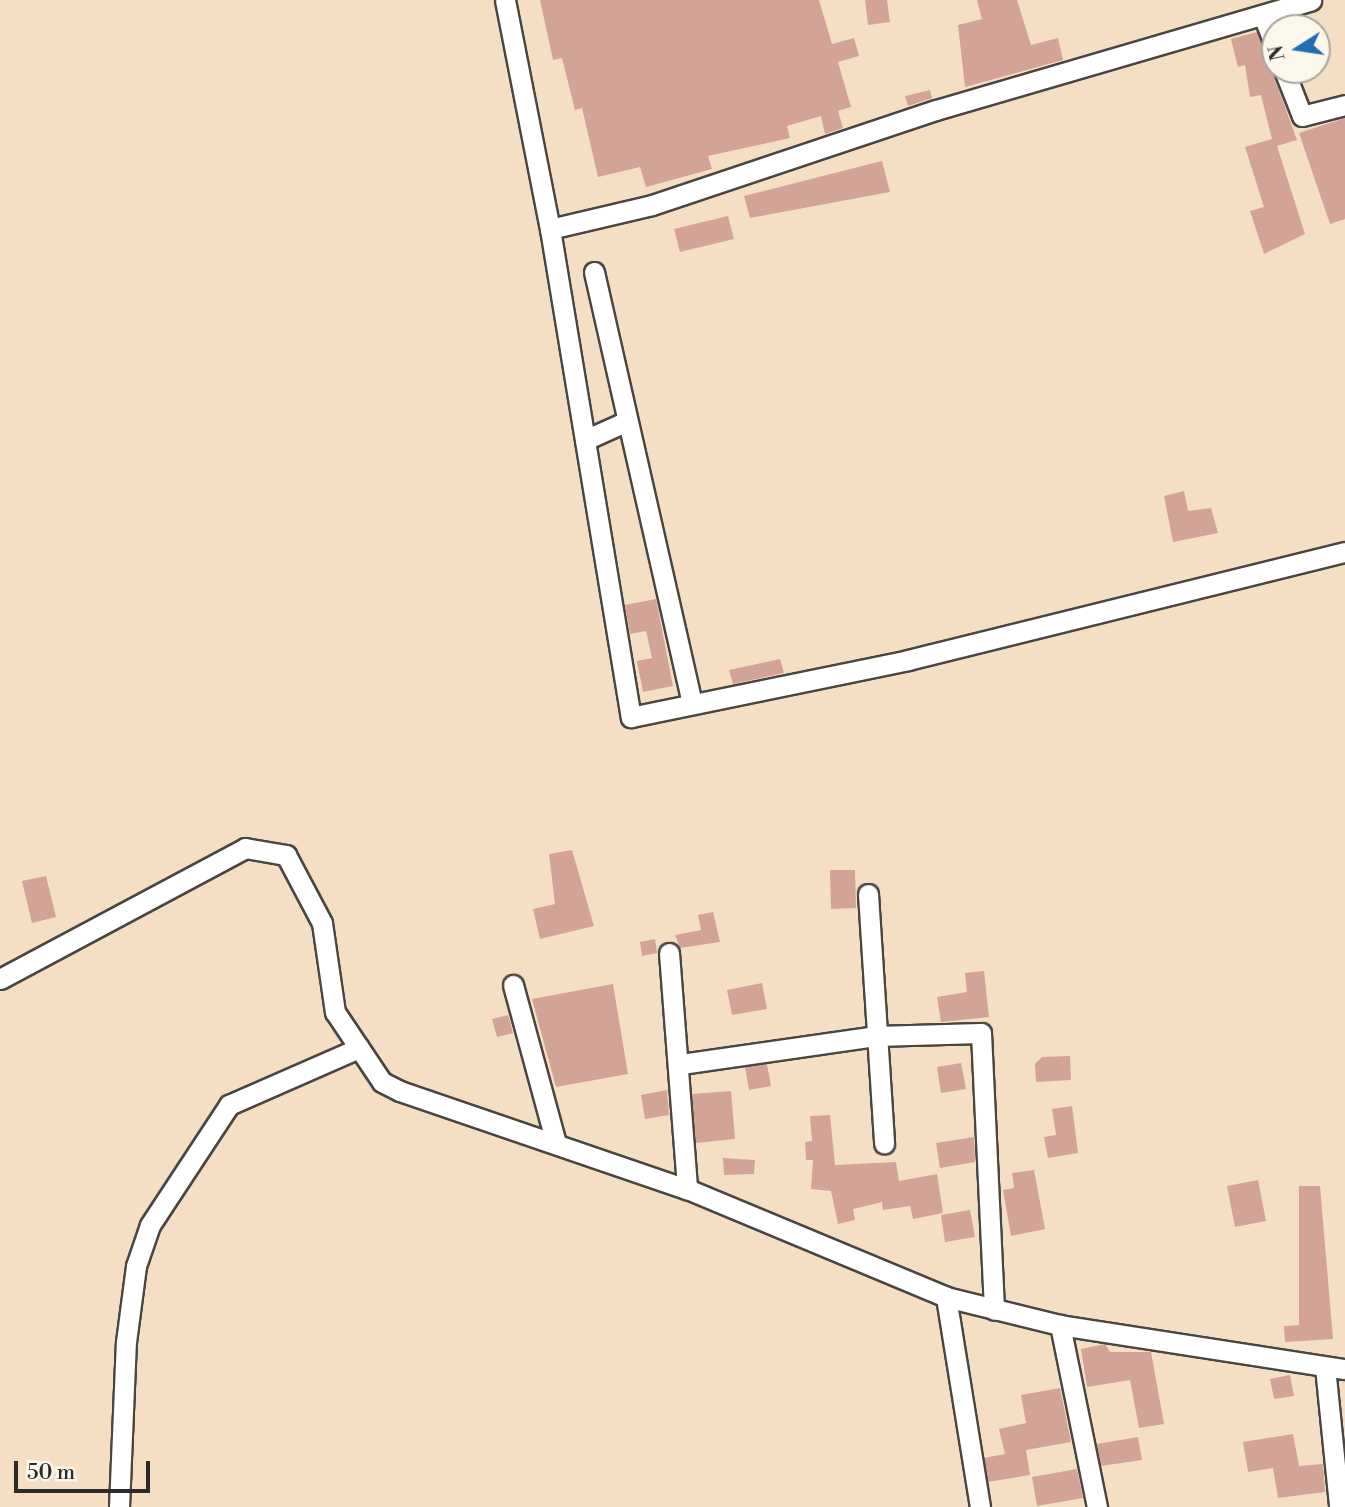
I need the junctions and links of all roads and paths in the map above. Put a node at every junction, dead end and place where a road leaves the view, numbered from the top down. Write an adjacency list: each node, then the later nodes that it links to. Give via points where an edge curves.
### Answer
1 (505, 0): 7 (street)
2 (1311, 0): 3 (street)
3 (1266, 14)
4 (1261, 16): 7 (street, via 936,110 652,205)
5 (1289, 84): 6 (street, via 1301,116)
6 (1345, 106)
7 (550, 229): 10 (street)
8 (594, 272): 9 (street)
9 (627, 421): 10 (street); 12 (street)
10 (585, 440): 12 (street, via 631,716)
11 (1345, 552): 12 (street, via 908,660)
12 (692, 704)
13 (869, 894): 17 (street)
14 (669, 953): 19 (street)
15 (0, 979): 18 (street, via 245,848 286,855 323,923 335,1012)
16 (513, 985): 20 (street)
17 (875, 1037): 19 (street); 21 (street); 24 (street, via 981,1033)
18 (359, 1048): 20 (street, via 382,1082 400,1091); 29 (street, via 229,1105 150,1225 136,1266 126,1342)
19 (681, 1063): 22 (street)
20 (556, 1143): 22 (street)
21 (884, 1143)
22 (687, 1189): 23 (street)
23 (946, 1297): 24 (street); 30 (street)
24 (994, 1310): 25 (street)
25 (1060, 1325): 26 (street); 31 (street)
26 (1325, 1367): 27 (street); 28 (street, via 1339,1504)
27 (1345, 1369)
28 (1345, 1503)
29 (119, 1507)
30 (980, 1507)
31 (1097, 1507)

